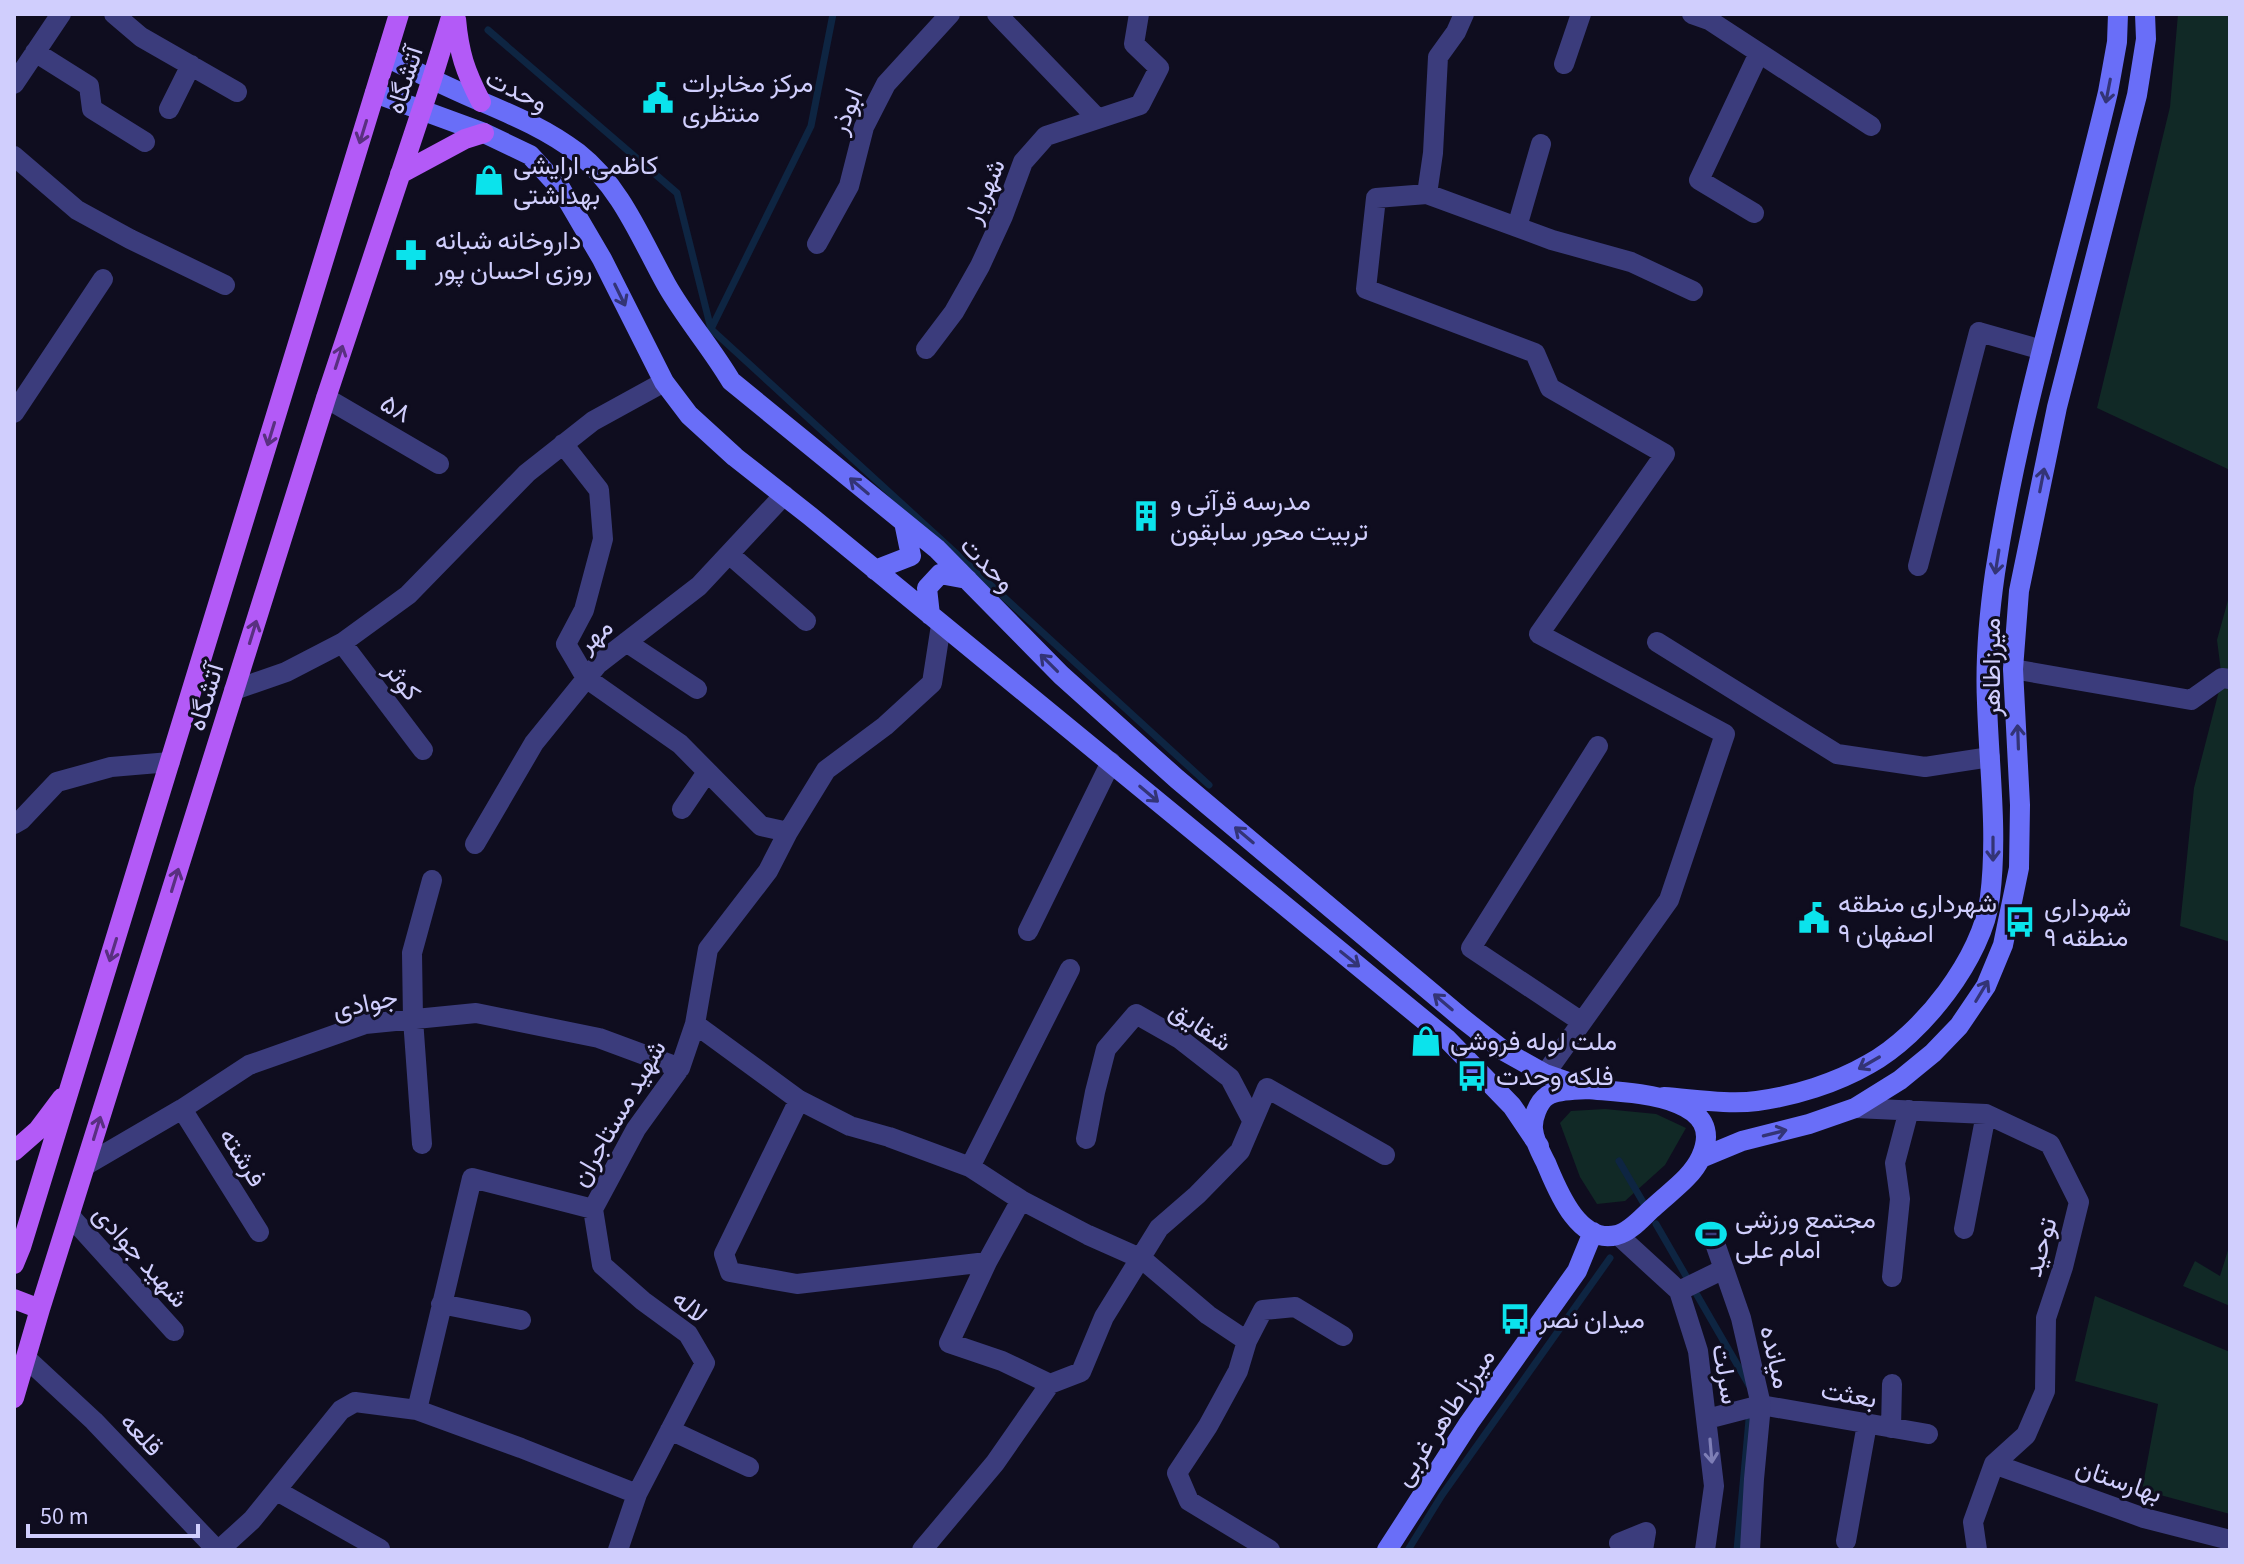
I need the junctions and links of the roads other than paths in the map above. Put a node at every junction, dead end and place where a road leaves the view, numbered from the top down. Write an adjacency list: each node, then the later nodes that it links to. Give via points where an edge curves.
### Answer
1 (61, 14): 13 (street)
2 (114, 14): 17 (street, via 141,37)
3 (399, 14): 15 (main road, آتشگاه)
4 (454, 14): 18 (main road, آتشگاه); 22 (main road, via 458,49)
5 (950, 14): 35 (street, ابوذر, via 886,84 864,127 849,186)
6 (997, 14): 25 (street)
7 (1139, 14): 25 (street, شهریار, via 1134,44 1159,68 1140,105)
8 (1464, 14): 32 (street, via 1438,57)
9 (1581, 14): 16 (street)
10 (1692, 14): 14 (street)
11 (2118, 14): 40 (main road, میرزاطاهر, one-way to 40, via 2108,92)
12 (2145, 14): 57 (main road, میرزاطاهر, one-way to 12, via 2019,591 2057,407 2137,95)
13 (35, 52): 19 (street); 28 (street, via 89,86 92,109)
14 (1759, 53): 26 (street); 33 (street, via 1699,180)
15 (386, 57): 18 (main road, وحدت); 21 (main road, آتشگاه)
16 (1564, 64)
17 (191, 65): 20 (street); 23 (street)
18 (432, 79): 22 (main road, وحدت); 24 (main road, آتشگاه)
19 (14, 84)
20 (237, 92)
21 (375, 93): 24 (main road, وحدت); 65 (main road, آتشگاه, one-way to 65)
22 (481, 102): 47 (main road, وحدت, one-way to 22, via 731,381 667,285 607,180 559,140)
23 (169, 109)
24 (421, 110): 27 (main road, وحدت); 31 (main road, آتشگاه)
25 (1097, 118): 39 (street, شهریار, via 1046,136 1023,162 980,266)
26 (1871, 126)
27 (484, 133): 31 (main road); 41 (main road, وحدت, one-way to 41, via 530,155 561,189)
28 (145, 142)
29 (1541, 144): 34 (street)
30 (14, 156): 37 (street, via 77,210)
31 (400, 174): 42 (main road, آتشگاه, one-way to 31)
32 (1427, 194): 34 (street); 76 (street, via 1376,198 1366,289 1535,353 1550,388 1665,454 1539,634 1725,734 1669,900)
33 (1754, 213)
34 (1517, 227): 38 (street, via 1631,262)
35 (817, 244)
36 (103, 279): 43 (street)
37 (225, 285)
38 (1693, 291)
39 (926, 349)
40 (2042, 350): 49 (street, via 1979,332); 64 (main road, میرزاطاهر, one-way to 64, via 1992,595)
41 (664, 382): 44 (street); 46 (main road, وحدت, via 711,436)
42 (326, 398): 45 (street, ۵۸); 61 (main road, آتشگاه, one-way to 42)
43 (14, 413)
44 (563, 444): 56 (street, via 527,473 408,595); 58 (street, via 599,490 603,539 584,610 566,644)
45 (439, 464)
46 (784, 495): 48 (street, مهر); 50 (main road, وحدت)
47 (904, 522): 50 (main road, via 911,556); 51 (main road, وحدت)
48 (729, 554): 53 (street); 54 (street, مهر, via 699,586)
49 (1918, 566)
50 (875, 570): 52 (main road, وحدت)
51 (967, 579): 52 (main road, via 940,574 927,588); 79 (main road, وحدت, one-way to 51, via 1504,1051 1177,779 1061,675)
52 (936, 620): 66 (main road, وحدت); 70 (street, شهید مستاجران, via 932,683 826,770)
53 (806, 621)
54 (626, 642): 58 (street, مهر); 60 (street)
55 (1657, 642): 64 (street, via 1837,754 1925,767)
56 (342, 643): 61 (street, via 286,672); 63 (street, کوثر)
57 (2013, 669): 59 (street, via 2191,700 2222,678); 84 (main road, میرزاطاهر, one-way to 57, via 1900,1080 1959,1026 1986,986 2003,945 2019,868)
58 (586, 678): 67 (street, via 680,744); 71 (street, مهر, via 534,743)
59 (2230, 679)
60 (697, 689)
61 (234, 690): 95 (main road, آتشگاه, one-way to 61)
62 (1598, 746): 76 (street, via 1471,948)
63 (423, 750)
64 (1990, 757): 82 (main road, میرزاطاهر, one-way to 82, via 1990,901 1972,951 1934,1009 1872,1063 1834,1081 1755,1102)
65 (170, 762): 69 (street, via 111,767 57,782); 80 (main road, آتشگاه, one-way to 80)
66 (1111, 762): 73 (street); 91 (main road, وحدت, one-way to 91, via 1447,1039 1512,1106)
67 (707, 772): 68 (street); 70 (street, via 761,826)
68 (682, 809)
69 (14, 824)
70 (788, 832): 77 (street, شهید مستاجران, via 768,871 708,949)
71 (475, 844)
72 (432, 880): 75 (street, via 412,953)
73 (1028, 931)
74 (1070, 969): 96 (street)
75 (413, 1019): 78 (street, جوادی, via 476,1013 599,1038); 85 (street, جوادی, via 365,1024 249,1065); 90 (street)
76 (1582, 1022): 79 (street)
77 (695, 1024): 78 (street, شهید مستاجران); 83 (street)
78 (680, 1068): 98 (street, شهید مستاجران, via 636,1129)
79 (1545, 1074): 81 (main road, وحدت)
80 (71, 1085): 92 (main road, via 38,1130); 107 (main road, آتشگاه)
81 (1588, 1089): 82 (main road); 91 (main road, via 1547,1095 1533,1128)
82 (1664, 1097): 94 (main road, via 1700,1119 1706,1130)
83 (799, 1100): 96 (street, via 850,1126); 106 (street, via 724,1254 730,1272 797,1284)
84 (1855, 1108): 86 (street, توحید); 94 (main road, میرزاطاهر, one-way to 84)
85 (182, 1109): 95 (street, جوادی); 102 (street, فرشته)
86 (1909, 1110): 87 (street, توحید); 109 (street, via 1895,1163 1900,1199)
87 (1986, 1114): 101 (street); 129 (street, توحید, via 2050,1144 2079,1202 2046,1318 2045,1391 2026,1435)
88 (1252, 1120): 89 (street, شقایق, via 1230,1078 1180,1039 1136,1014 1106,1049); 93 (street, via 1267,1088); 105 (street, via 1240,1151 1159,1228)
89 (1086, 1139)
90 (422, 1144)
91 (1539, 1146): 103 (main road, via 1564,1205)
92 (14, 1151)
93 (1385, 1155)
94 (1701, 1158): 104 (main road, via 1688,1176)
95 (86, 1165): 99 (main road, آتشگاه)
96 (970, 1167): 97 (street)
97 (1021, 1200): 105 (street); 106 (street)
98 (593, 1209): 112 (street, شهید مستاجران, via 472,1178); 127 (street, لاله, via 602,1265 688,1334 705,1363)
99 (70, 1216): 113 (main road, آتشگاه); 115 (street, شهید جوادی)
100 (1710, 1229): 108 (street, میانده)
101 (1964, 1229)
102 (259, 1232)
103 (1593, 1232): 104 (main road); 141 (main road, میرزا طاهر غربی, via 1577,1271)
104 (1618, 1235): 110 (street, سرلت)
105 (1142, 1259): 117 (street); 119 (street, via 1104,1317 1081,1372)
106 (987, 1262): 119 (street, via 949,1343)
107 (14, 1264)
108 (1724, 1269): 110 (street); 122 (street, میانده, via 1741,1318)
109 (1892, 1277)
110 (1687, 1287): 124 (street, سرلت)
111 (14, 1299): 113 (main road)
112 (441, 1304): 114 (street); 123 (street, شهید مستاجران)
113 (40, 1309): 118 (main road, آتشگاه)
114 (521, 1320)
115 (174, 1331)
116 (1343, 1336): 117 (street, via 1295,1307 1263,1310)
117 (1247, 1341): 140 (street, via 1238,1371 1177,1473 1189,1501)
118 (26, 1358): 121 (main road, آتشگاه); 137 (street, قلعه)
119 (1050, 1384): 139 (street, via 995,1463)
120 (1892, 1384): 126 (street)
121 (14, 1398)
122 (1754, 1407): 124 (street); 125 (street, بعثت); 144 (street, میانده)
123 (417, 1410): 131 (street, via 355,1402 341,1410); 132 (street)
124 (1707, 1419): 143 (street, سرلت, one-way to 143, via 1714,1486)
125 (1867, 1424): 126 (street, بعثت); 134 (street)
126 (1891, 1428): 128 (street, بعثت)
127 (670, 1430): 130 (street); 132 (street, لاله)
128 (1928, 1434)
129 (1994, 1464): 133 (street, بهارستان, via 2144,1518); 145 (street, توحید, via 1973,1522)
130 (749, 1467)
131 (277, 1491): 136 (street); 137 (street)
132 (637, 1494): 138 (street, لاله)
133 (2230, 1540)
134 (1846, 1541)
135 (1619, 1543): 142 (street, via 1646,1532)
136 (380, 1549)
137 (218, 1550)
138 (618, 1550)
139 (922, 1550)
140 (1270, 1550)
141 (1387, 1550)
142 (1643, 1550)
143 (1705, 1550)
144 (1750, 1550)
145 (1977, 1550)

